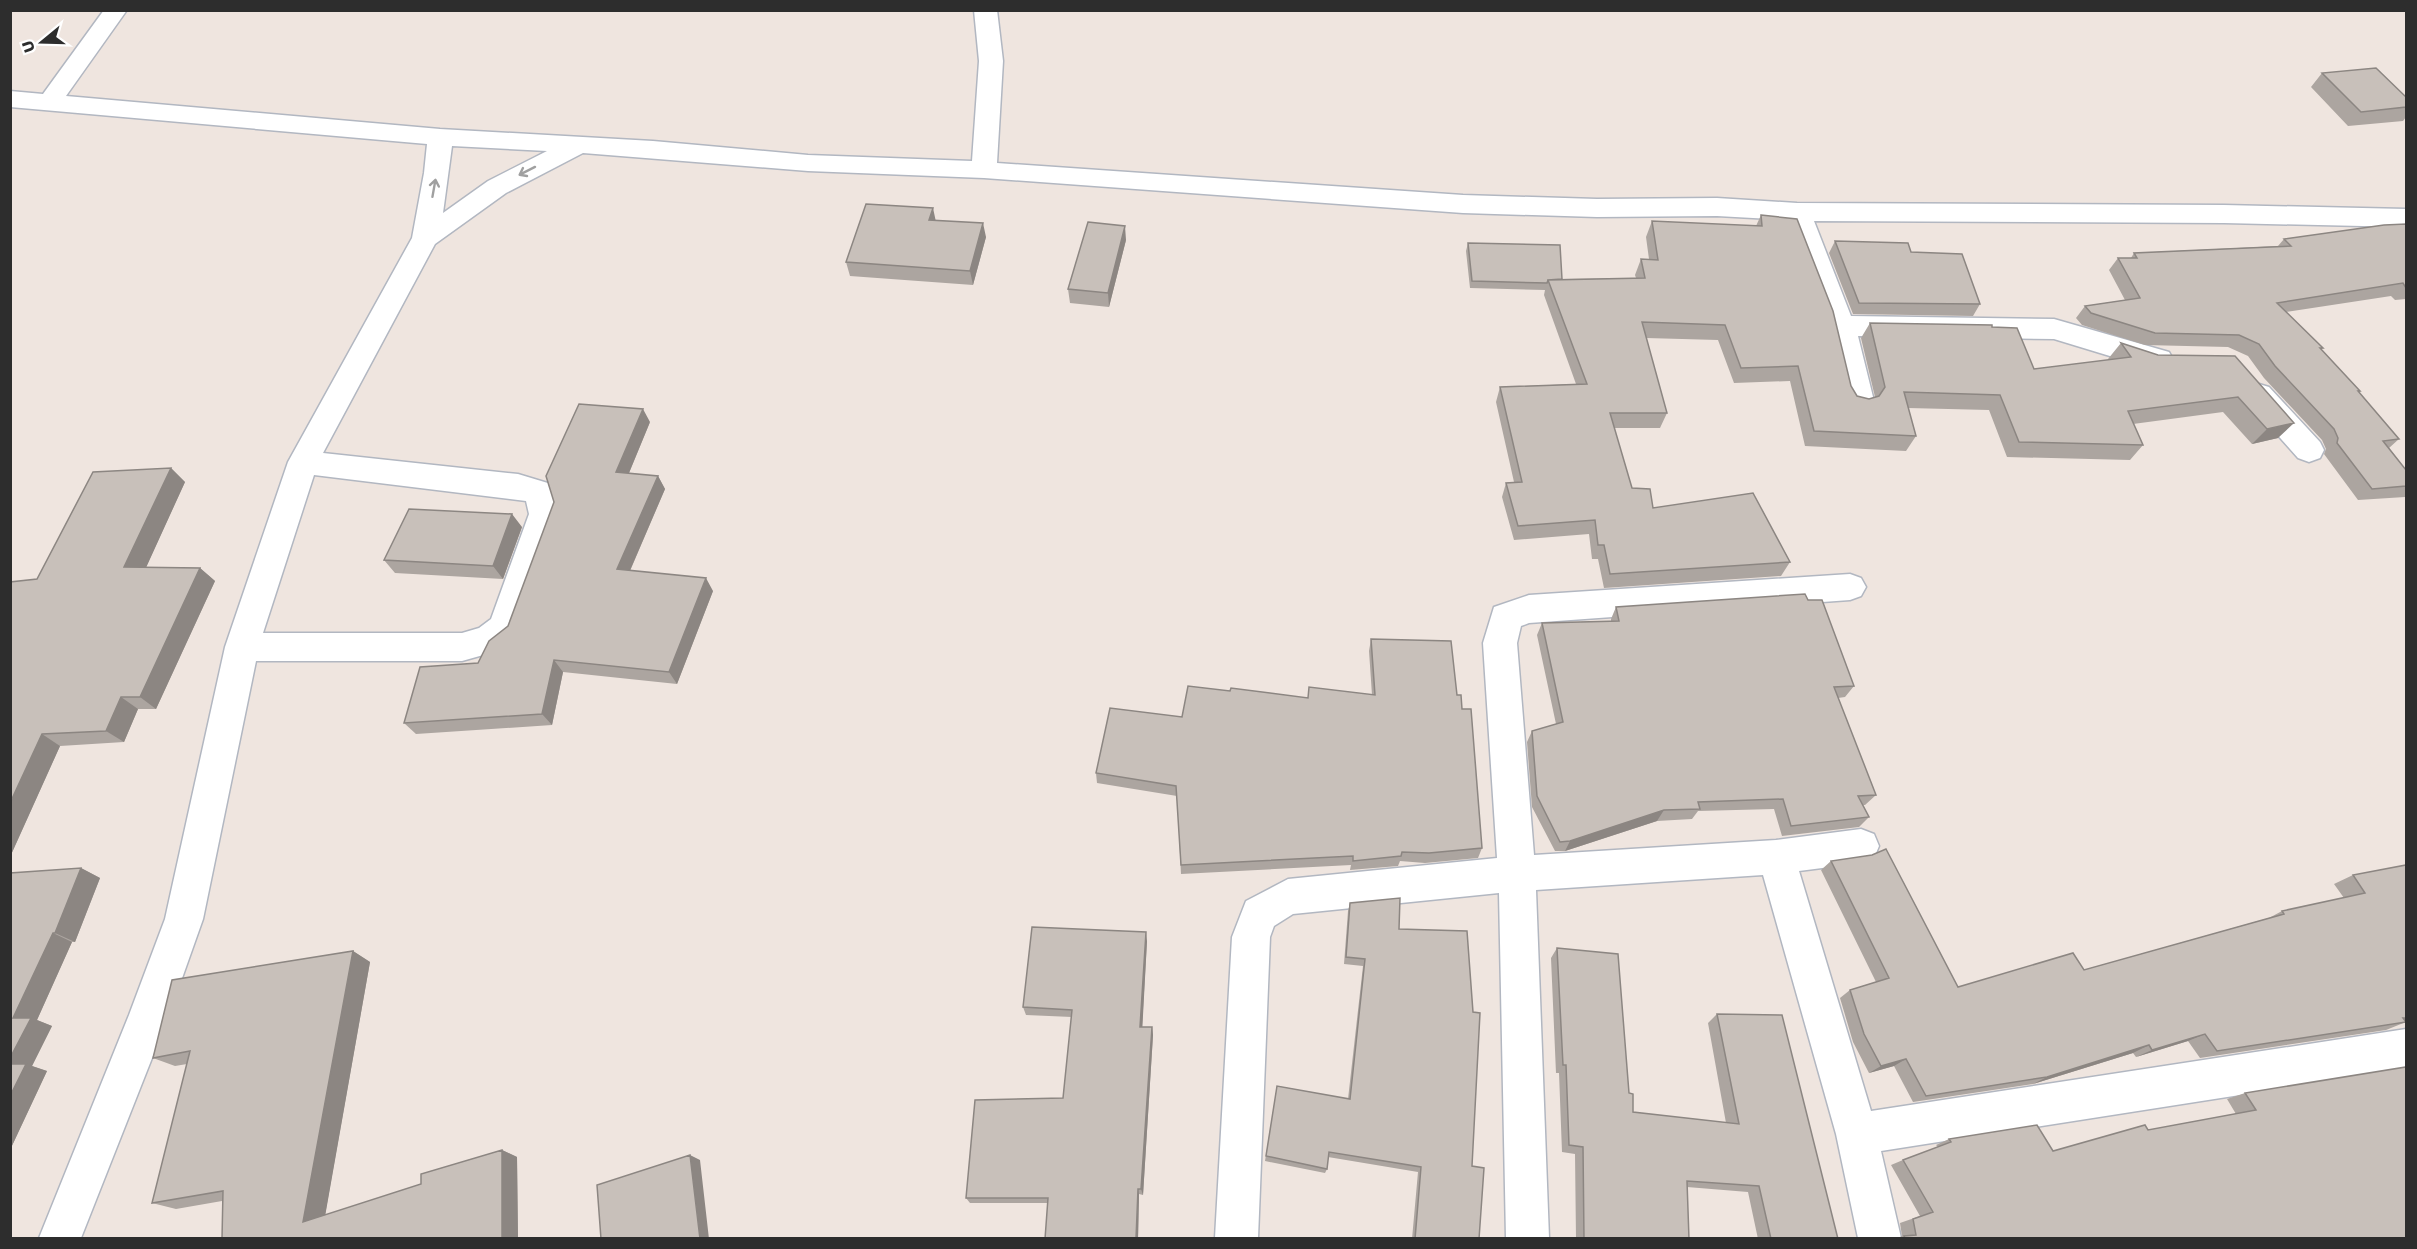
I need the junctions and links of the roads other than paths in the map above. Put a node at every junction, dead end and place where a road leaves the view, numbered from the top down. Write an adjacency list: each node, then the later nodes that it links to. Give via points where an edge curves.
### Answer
1 (116, 10): 4 (street)
2 (985, 10): 7 (street, via 991,62)
3 (10, 99): 4 (street)
4 (49, 103): 5 (street)
5 (440, 137): 6 (street); 10 (street, one-way to 5)
6 (579, 145): 7 (street, via 808,163); 10 (street, one-way to 10, via 497,187)
7 (984, 170): 8 (street, via 1463,204 1717,207)
8 (1797, 212): 9 (street, via 2224,213); 11 (street)
9 (2406, 218)
10 (425, 238): 16 (street)
11 (1841, 326): 12 (street, via 2054,329 2158,360); 14 (street)
12 (2183, 358)
13 (2242, 372): 15 (street)
14 (1859, 401)
15 (2309, 450)
16 (303, 462): 18 (street); 18 (street, via 518,486 540,493 545,514 504,627 489,640 462,647)
17 (1850, 587): 21 (street, via 1529,609 1506,617 1500,643)
18 (242, 647): 24 (street, via 184,919)
19 (1861, 846): 20 (street)
20 (1776, 857): 21 (street); 23 (street)
21 (1517, 874): 25 (street, via 1288,897 1259,914 1251,937); 26 (street)
22 (2406, 1049): 23 (street)
23 (1857, 1134): 27 (street)
24 (60, 1239)
25 (1236, 1239)
26 (1527, 1239)
27 (1880, 1239)

